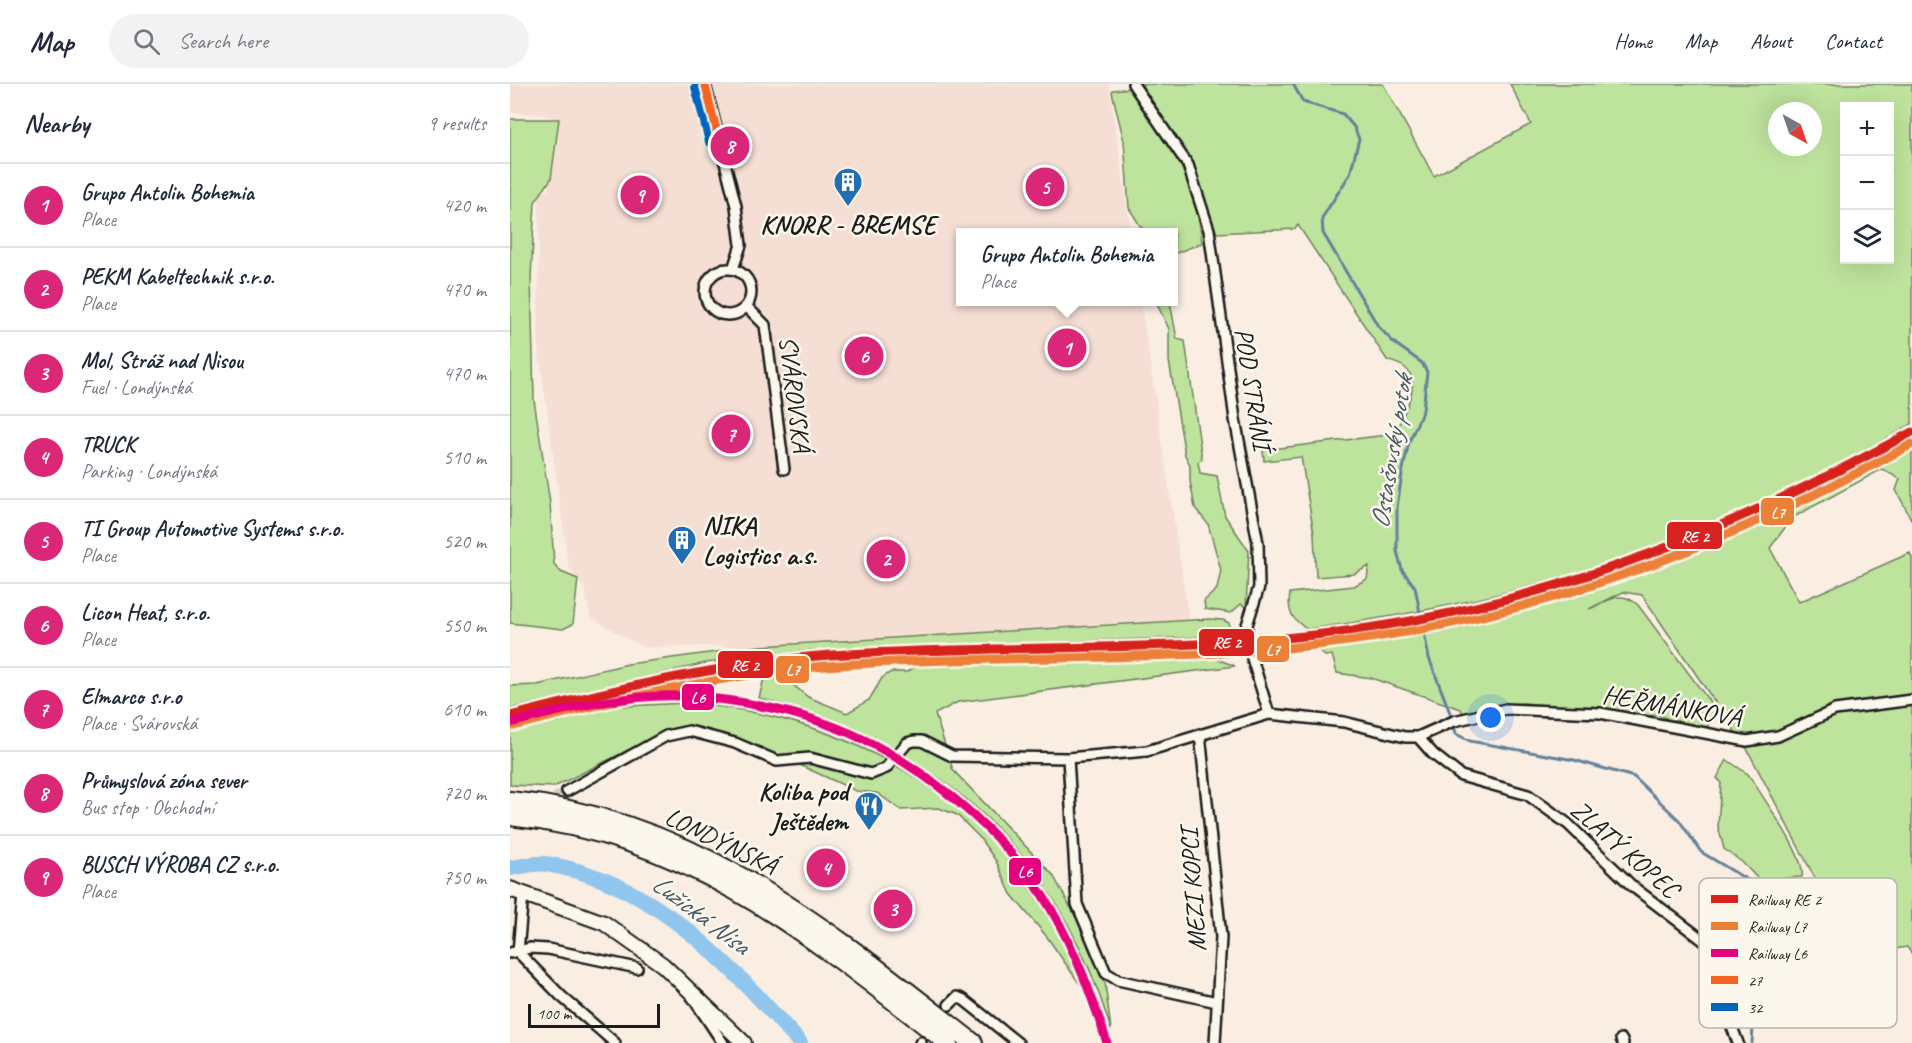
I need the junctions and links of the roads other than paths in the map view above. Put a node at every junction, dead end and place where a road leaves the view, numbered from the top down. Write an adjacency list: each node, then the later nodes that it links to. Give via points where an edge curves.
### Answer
1 (705, 84): 3 (street, via 736,206 741,244)
2 (1133, 84): 7 (street, POD STRÁNÍ, via 1188,165 1209,230 1235,419 1258,543 1259,587 1247,625 1247,642)
3 (733, 269): 4 (street, via 741,272 751,286); 4 (street, via 713,273 707,281 705,298 723,315)
4 (746, 306): 5 (street, SVÁROVSKÁ, via 765,325)
5 (784, 469)
6 (1912, 700): 9 (street, HEŘMÁNKOVÁ, via 1835,710 1760,741 1742,741 1600,713 1506,709 1454,721)
7 (1269, 714): 8 (street); 9 (street, via 1344,722)
8 (1200, 734): 10 (street, via 1147,751); 19 (street, MEZI KOPCI, via 1221,937)
9 (1418, 737): 15 (street, ZLATÝ KOPEC, via 1461,776 1528,795 1568,824 1632,886)
10 (1068, 758): 11 (street, via 952,756 914,741 907,743 886,768 871,774 810,758 777,761 735,742 689,731 666,736); 19 (street, via 1077,904 1106,973 1118,980)
11 (567, 791)
12 (510, 801): 27 (highway, LONDÝNSKÁ, via 572,810 616,822 663,837 732,870 817,925)
13 (510, 816): 26 (highway, LONDÝNSKÁ, via 614,836 702,871 799,929)
14 (517, 892): 16 (street); 18 (street, via 604,923)
15 (1699, 937)
16 (514, 952): 17 (street, via 549,949); 23 (street)
17 (637, 968)
18 (687, 985): 24 (street, via 694,1004); 25 (street)
19 (1217, 1002): 29 (street, MEZI KOPCI)
20 (949, 1005): 28 (street, via 957,997 964,1000)
21 (1732, 1028): 30 (street, ZLATÝ KOPEC)
22 (1732, 1028): 31 (street)
23 (615, 1043)
24 (723, 1043)
25 (744, 1043)
26 (948, 1043)
27 (973, 1043)
28 (1018, 1043)
29 (1215, 1043)
30 (1730, 1043)
31 (1738, 1043)

